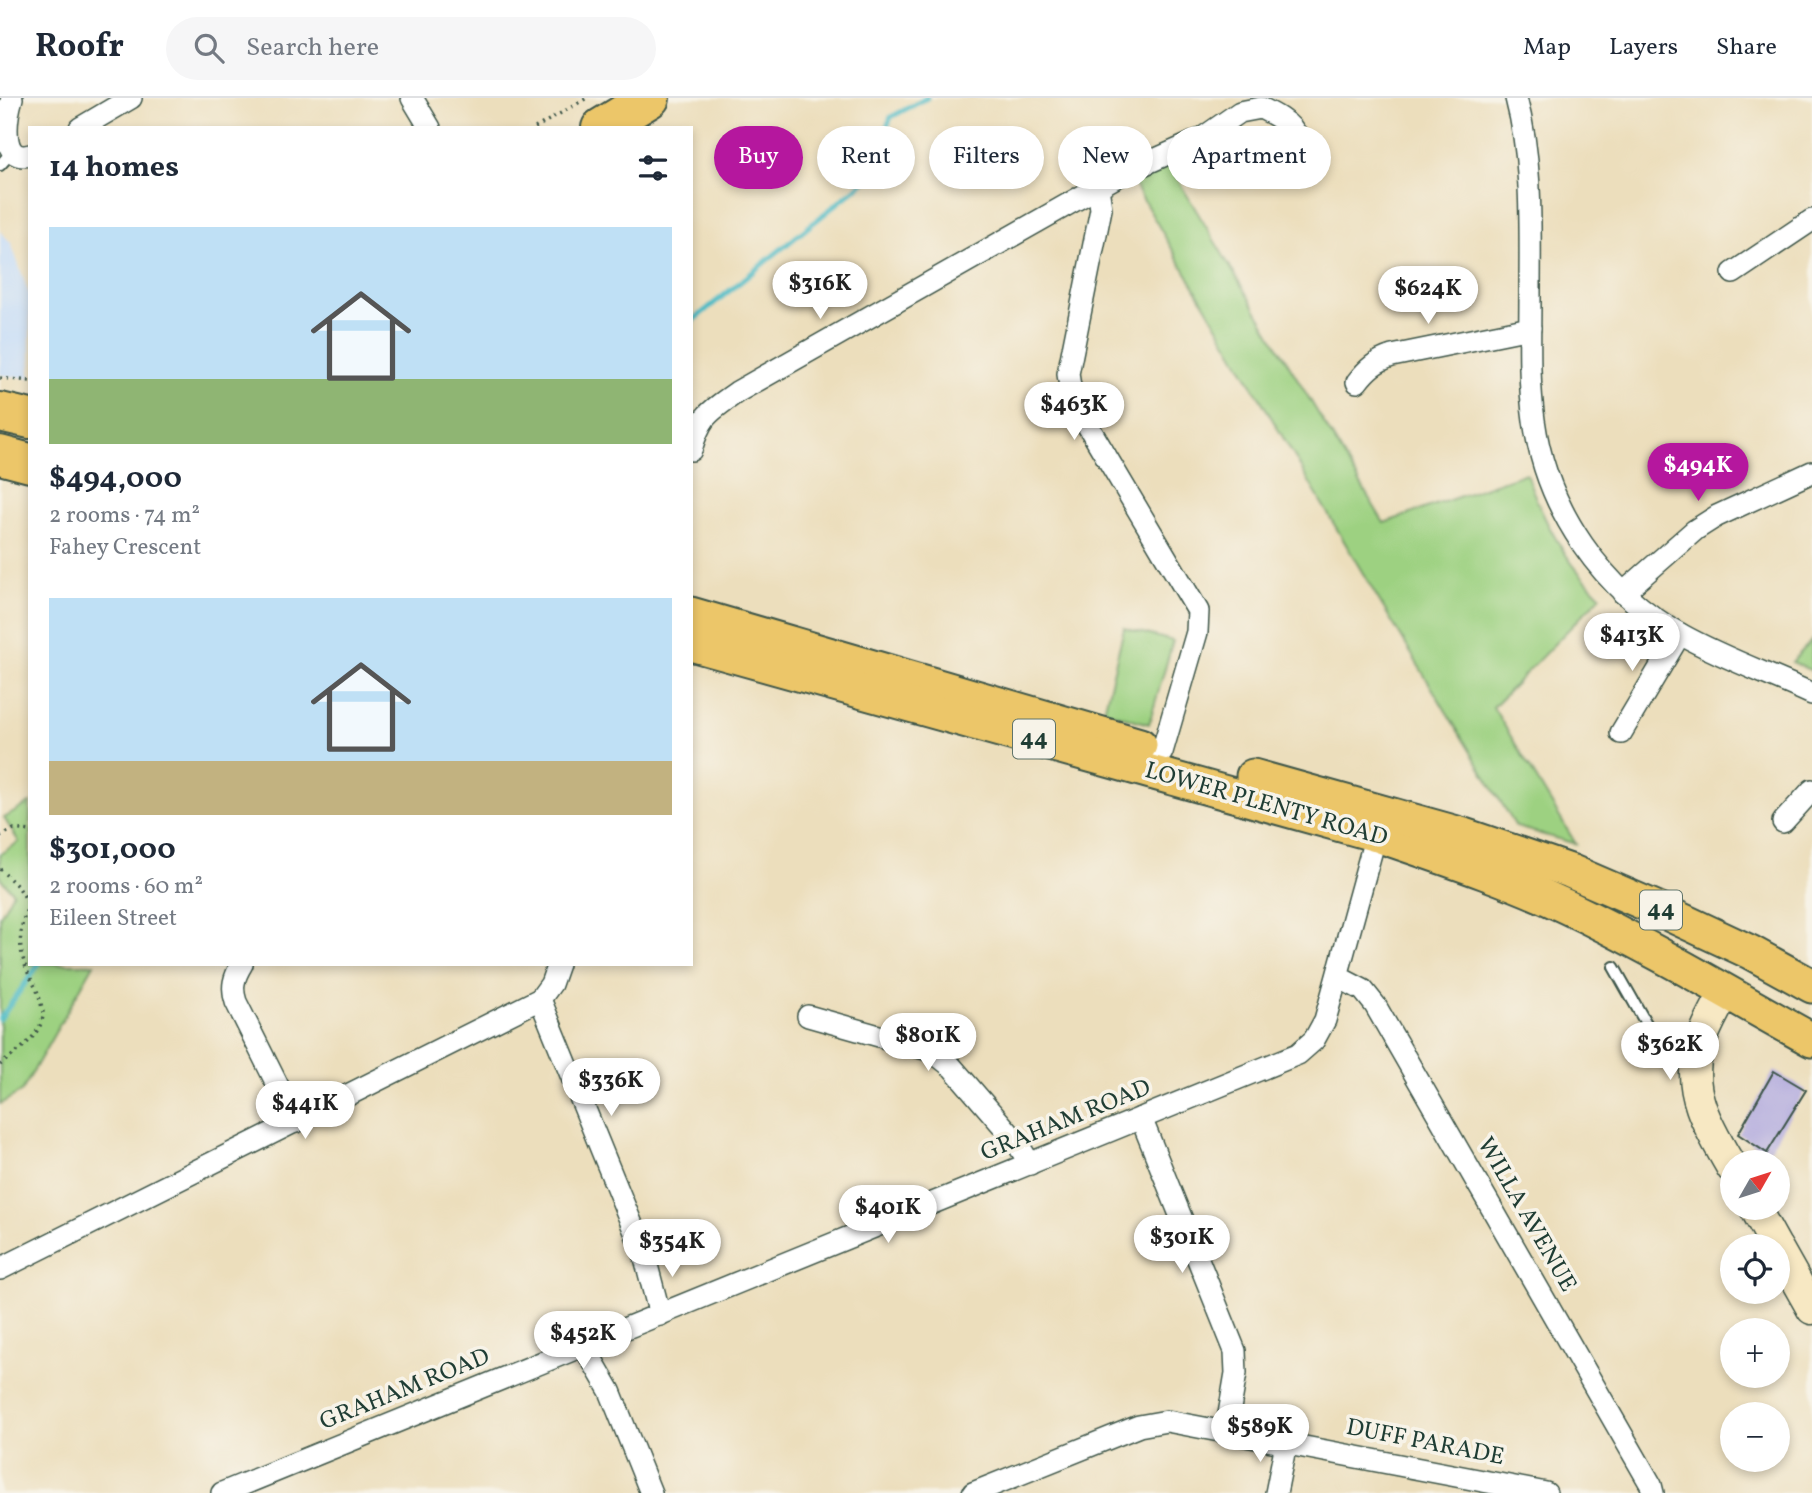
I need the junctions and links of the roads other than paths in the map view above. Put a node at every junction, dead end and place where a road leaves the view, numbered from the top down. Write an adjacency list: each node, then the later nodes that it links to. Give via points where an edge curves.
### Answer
1 (12, 98): 11 (street, via 3,132)
2 (131, 98): 6 (street)
3 (412, 98): 7 (street)
4 (644, 99): 8 (highway)
5 (1519, 99): 16 (street, via 1527,173)
6 (83, 126)
7 (429, 126)
8 (604, 126)
9 (1220, 126): 10 (street, via 1240,112 1261,108)
10 (1291, 126)
11 (13, 158)
12 (1094, 189): 21 (street, via 737,392 710,411 698,426)
13 (1098, 189): 31 (street, via 1101,209 1069,388 1198,611 1197,632)
14 (1812, 220): 15 (street)
15 (1733, 273)
16 (1530, 328): 17 (street, via 1379,360); 25 (street, via 1534,423 1548,476 1587,551)
17 (1357, 382)
18 (28, 407): 19 (highway)
19 (0, 410): 20 (highway)
20 (28, 418)
21 (693, 443)
22 (0, 455): 23 (highway)
23 (28, 462)
24 (1812, 472): 25 (street, via 1695,530)
25 (1623, 593): 27 (street)
26 (693, 615): 31 (main road, LOWER PLENTY ROAD / 44)
27 (1680, 634): 29 (street); 30 (street)
28 (693, 645): 34 (main road, LOWER PLENTY ROAD / 44)
29 (1812, 694)
30 (1621, 733)
31 (1162, 752): 34 (main road, LOWER PLENTY ROAD / 44)
32 (1812, 790): 33 (street)
33 (1783, 822)
34 (1379, 823): 35 (main road, LOWER PLENTY ROAD / 44, via 1515,850); 39 (street, GRAHAM ROAD); 41 (main road, LOWER PLENTY ROAD / 44, via 1458,862 1567,906)
35 (1749, 952): 40 (main road, LOWER PLENTY ROAD / 44); 41 (main road)
36 (241, 966): 47 (street, via 233,994)
37 (557, 966): 42 (street)
38 (1614, 967): 45 (lane, via 1656,1041 1668,1048)
39 (1338, 977): 46 (street, GRAHAM ROAD, via 1320,1030 1298,1054); 62 (street, WILLA AVENUE, via 1363,990 1375,1005)
40 (1812, 986)
41 (1725, 992): 44 (main road, LOWER PLENTY ROAD / 44); 45 (street)
42 (540, 999): 47 (street); 53 (street)
43 (808, 1016): 49 (street, via 932,1051 952,1066)
44 (1812, 1040)
45 (1697, 1052): 48 (street, via 1701,1109)
46 (1142, 1118): 49 (street, GRAHAM ROAD); 55 (street, via 1235,1350 1236,1373)
47 (296, 1122): 50 (street)
48 (1723, 1150)
49 (1030, 1164): 53 (street, GRAHAM ROAD)
50 (0, 1269)
51 (1790, 1270): 52 (street)
52 (1812, 1308)
53 (668, 1312): 54 (street, GRAHAM ROAD)
54 (590, 1343): 57 (street, GRAHAM ROAD); 58 (street)
55 (1226, 1432): 56 (street, DUFF PARADE); 59 (street, DUFF PARADE, via 1148,1422)
56 (1286, 1443): 60 (street); 61 (street, DUFF PARADE)
57 (223, 1493)
58 (651, 1493)
59 (973, 1493)
60 (1276, 1493)
61 (1546, 1493)
62 (1653, 1493)

